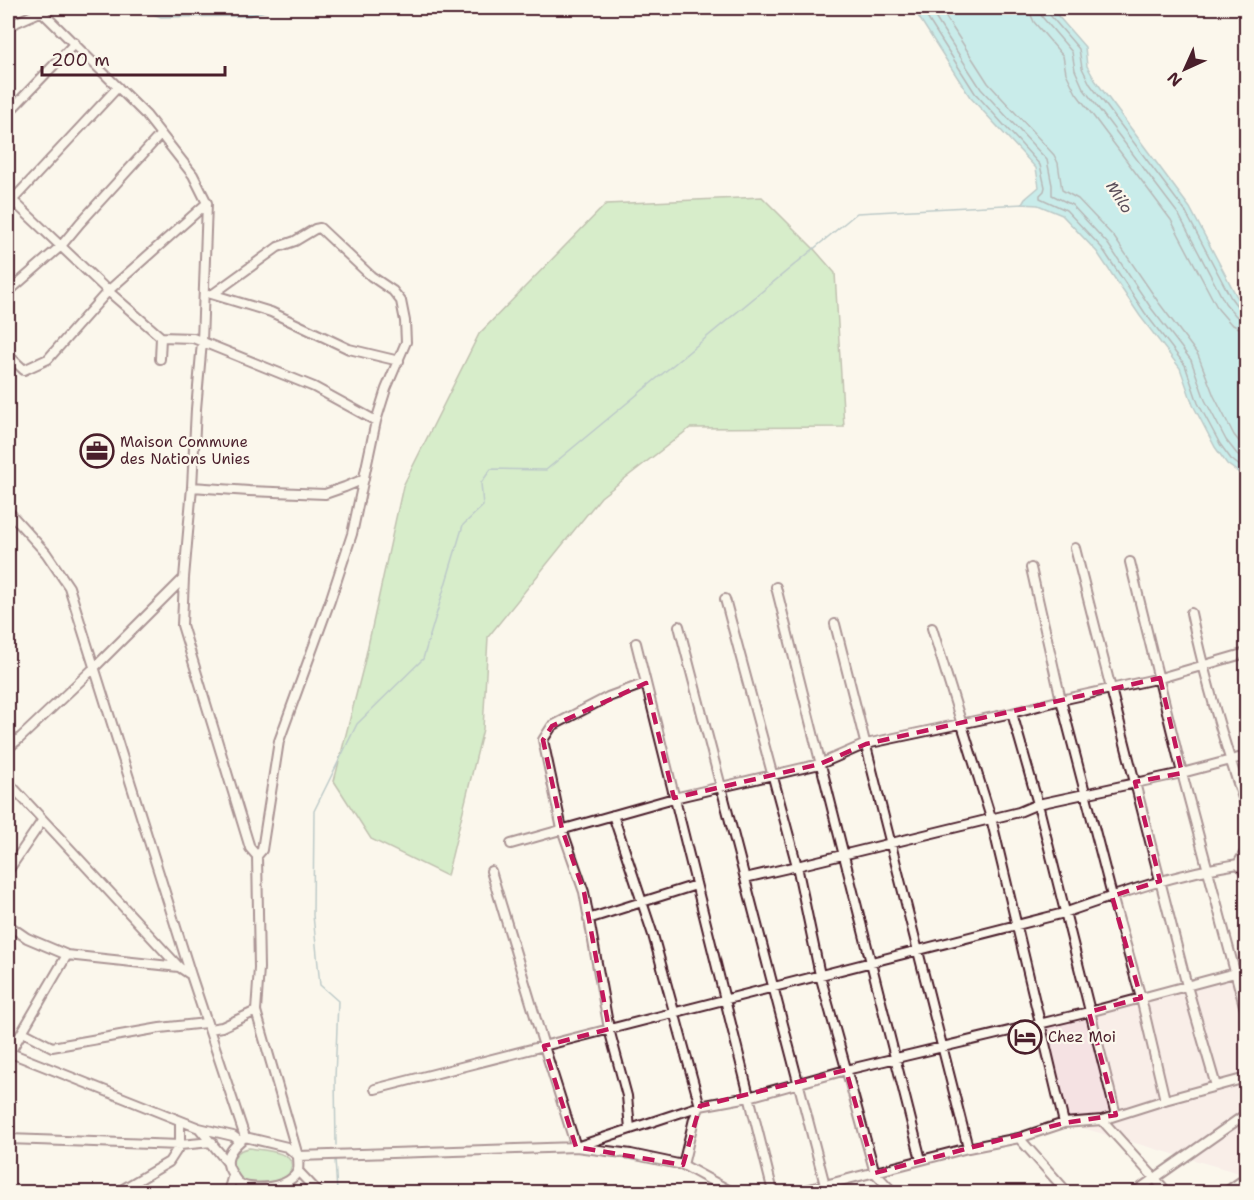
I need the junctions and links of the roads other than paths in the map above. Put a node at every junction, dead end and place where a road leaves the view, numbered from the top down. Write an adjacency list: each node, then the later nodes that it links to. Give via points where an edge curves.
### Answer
1 (40, 9): 2 (street); 3 (street)
2 (8, 26)
3 (75, 43): 4 (street); 5 (street)
4 (118, 87): 6 (street); 7 (street)
5 (8, 113)
6 (161, 134): 8 (street, via 193,175); 9 (street)
7 (9, 200): 9 (street)
8 (207, 203): 10 (street); 12 (street)
9 (62, 246): 10 (street); 11 (street)
10 (108, 291): 14 (street); 16 (street, via 48,359 24,370)
11 (8, 292)
12 (204, 292): 13 (street); 15 (street)
13 (213, 294): 18 (street, via 271,312 349,349); 18 (street, via 278,248 320,228 400,300 406,342)
14 (161, 337): 15 (street); 17 (street)
15 (202, 342): 19 (street, via 314,387); 21 (street)
16 (8, 355)
17 (160, 359)
18 (399, 361): 19 (street)
19 (376, 421): 20 (street)
20 (364, 479): 21 (street, via 325,494); 65 (street, via 334,590 279,741 262,850)
21 (192, 487): 26 (street)
22 (8, 511): 36 (street, via 46,553 69,587)
23 (1075, 548): 39 (street)
24 (1130, 562): 37 (street)
25 (1031, 568): 40 (street)
26 (184, 578): 36 (street); 65 (street, via 182,625 250,848)
27 (776, 587): 47 (street)
28 (725, 599): 49 (street)
29 (1191, 613): 35 (street)
30 (835, 624): 43 (street)
31 (679, 626): 52 (street)
32 (932, 628): 42 (street)
33 (636, 643): 38 (street)
34 (1246, 653): 35 (street)
35 (1202, 665): 37 (street); 46 (street)
36 (95, 667): 44 (street); 87 (street)
37 (1160, 678): 39 (street); 48 (street)
38 (646, 683): 54 (street); 60 (street, via 608,697 552,726 543,740)
39 (1112, 688): 40 (street); 51 (street)
40 (1061, 700): 41 (street); 53 (street)
41 (1012, 713): 42 (street); 55 (street)
42 (962, 723): 43 (street); 58 (street)
43 (866, 744): 47 (street); 61 (street)
44 (8, 748)
45 (1246, 756): 46 (street)
46 (1230, 759): 48 (street); 56 (street)
47 (820, 764): 49 (street); 64 (street)
48 (1182, 773): 51 (street); 68 (street)
49 (772, 775): 52 (street); 67 (street)
50 (8, 782): 59 (street)
51 (1135, 782): 53 (street); 73 (street)
52 (721, 788): 54 (street); 72 (street)
53 (1086, 795): 55 (street); 75 (street)
54 (674, 798): 57 (street); 74 (street)
55 (1038, 804): 58 (street); 77 (street)
56 (1246, 807)
57 (613, 815): 60 (street); 76 (street)
58 (992, 818): 61 (street); 80 (street)
59 (42, 821): 70 (street); 84 (street)
60 (562, 829): 62 (street); 78 (street, via 584,892)
61 (891, 843): 64 (street); 81 (street)
62 (511, 844)
63 (1246, 850): 66 (street)
64 (844, 855): 67 (street); 83 (street)
65 (257, 856): 93 (street)
66 (1238, 864): 68 (street); 71 (street)
67 (797, 866): 72 (street); 88 (street)
68 (1207, 869): 73 (street); 86 (street)
69 (491, 871): 101 (street)
70 (8, 872)
71 (1246, 873)
72 (745, 878): 90 (street)
73 (1160, 881): 75 (street); 89 (street)
74 (696, 885): 76 (street); 92 (street)
75 (1112, 896): 77 (street); 91 (street)
76 (641, 902): 78 (street); 95 (street)
77 (1064, 913): 80 (street); 94 (street)
78 (588, 919): 99 (street)
79 (8, 925): 82 (street)
80 (1018, 925): 81 (street); 97 (street)
81 (919, 950): 83 (street); 102 (street)
82 (67, 955): 84 (street); 100 (street)
83 (871, 962): 88 (street); 104 (street)
84 (179, 967): 87 (street)
85 (1246, 970): 86 (street)
86 (1236, 973): 89 (street); 96 (street)
87 (191, 975): 98 (street)
88 (820, 975): 90 (street); 105 (street)
89 (1187, 986): 91 (street); 108 (street)
90 (774, 987): 92 (street); 107 (street)
91 (1141, 998): 94 (street); 111 (street)
92 (725, 1000): 95 (street); 110 (street)
93 (256, 1011): 98 (street, via 222,1027); 127 (street)
94 (1089, 1012): 97 (street); 114 (street)
95 (674, 1013): 99 (street); 112 (street)
96 (1246, 1013)
97 (1041, 1023): 102 (street); 117 (street)
98 (208, 1026): 100 (street, via 160,1028 52,1047); 122 (street)
99 (609, 1029): 101 (street); 119 (street, via 627,1096)
100 (22, 1032): 103 (street)
101 (544, 1046): 109 (street); 125 (street)
102 (942, 1046): 104 (street); 126 (street)
103 (8, 1054): 115 (street)
104 (894, 1058): 105 (street); 128 (street)
105 (846, 1070): 107 (street); 132 (street)
106 (1246, 1078): 108 (street)
107 (798, 1083): 110 (street); 136 (street)
108 (1216, 1086): 111 (street)
109 (375, 1089)
110 (749, 1097): 112 (street); 143 (street)
111 (1165, 1100): 114 (street)
112 (700, 1106): 119 (street); 130 (street)
113 (1246, 1114): 134 (street)
114 (1116, 1115): 116 (street)
115 (180, 1120): 118 (street); 124 (street)
116 (1102, 1120): 117 (street); 134 (street)
117 (1064, 1123): 121 (street)
118 (199, 1128): 122 (street); 123 (street)
119 (630, 1129): 125 (street)
120 (8, 1138): 124 (street)
121 (1019, 1138): 126 (street); 146 (street)
122 (243, 1139): 127 (street, via 287,1147); 129 (street, via 228,1154)
123 (212, 1142): 124 (street); 129 (street)
124 (180, 1145): 139 (street, via 169,1162)
125 (576, 1147): 127 (street); 130 (street)
126 (968, 1148): 128 (street)
127 (298, 1156): 131 (street)
128 (921, 1160): 132 (street)
129 (227, 1162): 133 (street)
130 (683, 1165): 142 (street)
131 (298, 1171): 137 (street); 141 (street)
132 (875, 1173): 136 (street); 145 (street)
133 (232, 1176): 138 (street, via 241,1185); 140 (street)
134 (1154, 1178): 147 (street); 148 (street)
135 (1246, 1178): 149 (street)
136 (825, 1185): 144 (street)
137 (277, 1189): 138 (street)
138 (262, 1190)
139 (118, 1192)
140 (228, 1192)
141 (318, 1192)
142 (732, 1192)
143 (773, 1192)
144 (798, 1192)
145 (895, 1192)
146 (1067, 1192)
147 (1135, 1192)
148 (1167, 1192)
149 (1226, 1192)

